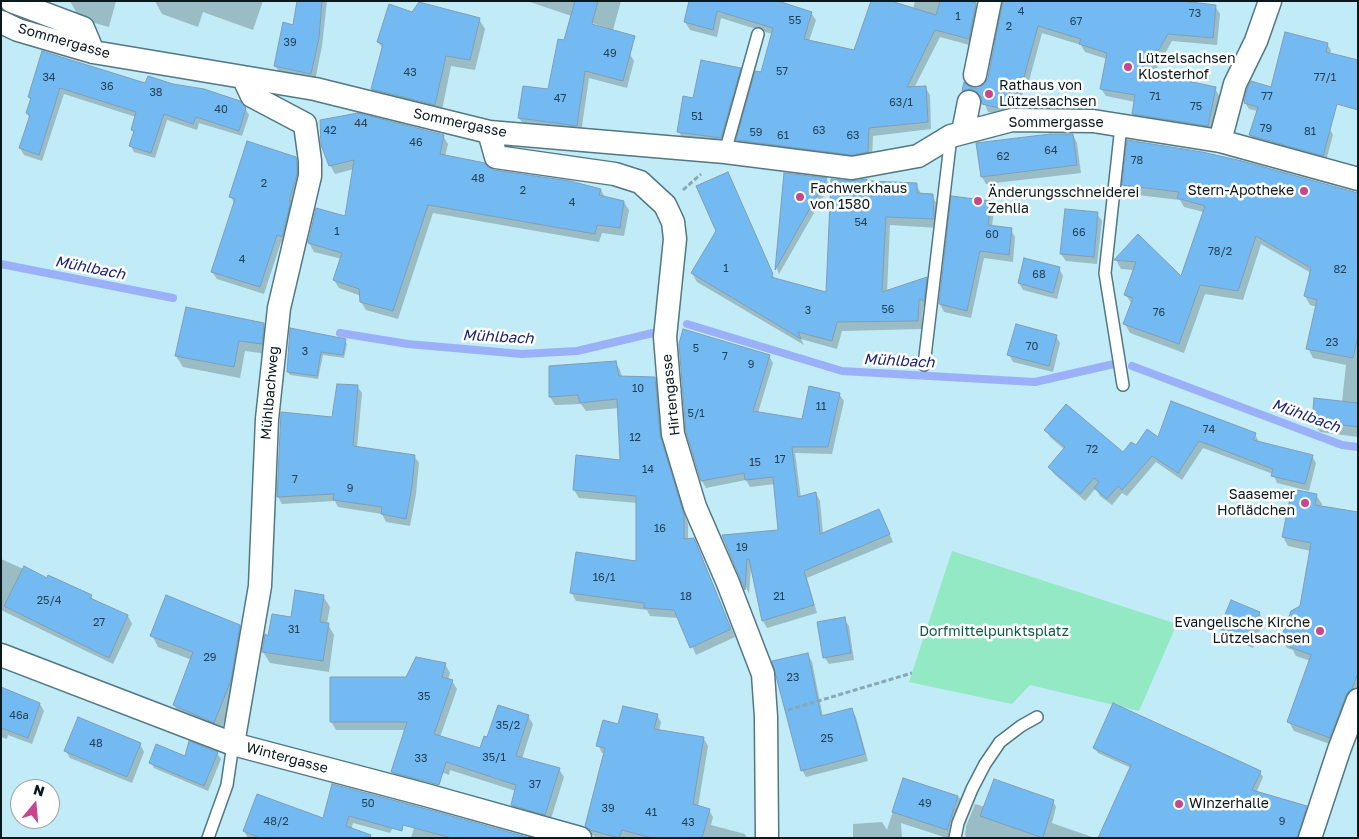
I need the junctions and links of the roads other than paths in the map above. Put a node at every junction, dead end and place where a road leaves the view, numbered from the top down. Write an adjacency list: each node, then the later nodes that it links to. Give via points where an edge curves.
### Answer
1 (11, 1): 6 (street, via 83,28)
2 (990, 1): 7 (street)
3 (1270, 1): 13 (street, via 1256,41 1235,84)
4 (1, 22): 6 (street, Sommergasse)
5 (758, 34): 14 (lane)
6 (93, 52): 8 (street, Sommergasse)
7 (975, 75)
8 (243, 77): 11 (street, Sommergasse, via 315,89); 21 (street, Mühlbachweg, via 252,96 305,124 310,176 279,308 267,419 260,586)
9 (969, 102): 12 (street)
10 (1122, 126): 12 (street, Sommergasse, via 1093,121 1012,120); 13 (street, Sommergasse); 17 (lane, via 1105,273)
11 (489, 132): 14 (street, Sommergasse); 24 (street, Hirtengasse, via 496,157 615,174 640,182 665,205 673,222 675,239 665,330 673,434 695,507 763,674)
12 (957, 134): 14 (street, Sommergasse, via 918,156 852,168); 16 (lane)
13 (1220, 141): 15 (street, Sommergasse)
14 (725, 152)
15 (1358, 179)
16 (924, 366)
17 (1123, 385)
18 (1, 655): 21 (street, Wintergasse)
19 (1358, 700): 26 (street)
20 (1037, 717): 25 (lane, via 1000,742 985,764 968,797)
21 (233, 744): 22 (lane, via 227,784); 23 (street, Wintergasse)
22 (208, 838)
23 (580, 838)
24 (768, 838)
25 (955, 838)
26 (1310, 838)

